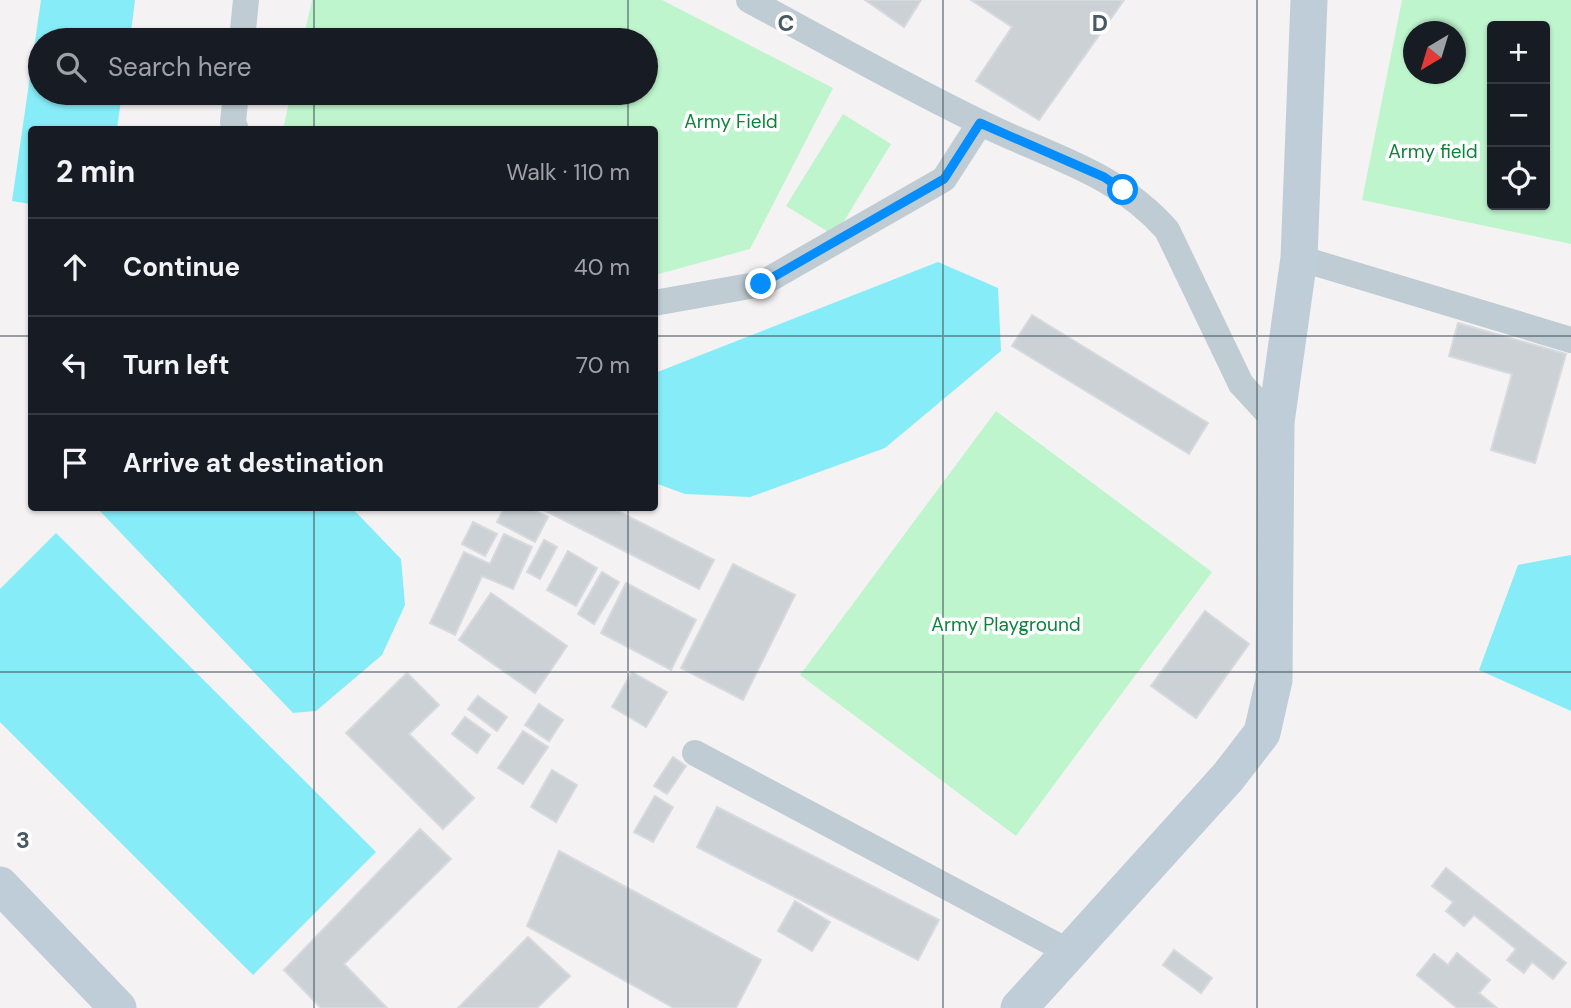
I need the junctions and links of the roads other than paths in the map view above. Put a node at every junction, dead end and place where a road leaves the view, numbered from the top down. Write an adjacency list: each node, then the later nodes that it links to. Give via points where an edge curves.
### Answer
1 (246, 0): 4 (street)
2 (749, 0): 6 (street)
3 (1309, 0): 8 (street)
4 (243, 28)
5 (235, 105): 7 (street)
6 (980, 123): 9 (street, via 944,179 761,284); 11 (street, via 1104,177 1149,209 1167,230 1241,384)
7 (234, 126)
8 (1299, 258): 10 (street); 11 (street)
9 (658, 302)
10 (1571, 340)
11 (1276, 422): 14 (street, via 1274,680 1262,733)
12 (695, 753): 14 (street)
13 (0, 885): 15 (street)
14 (1071, 953): 16 (street)
15 (118, 1008)
16 (1019, 1008)

